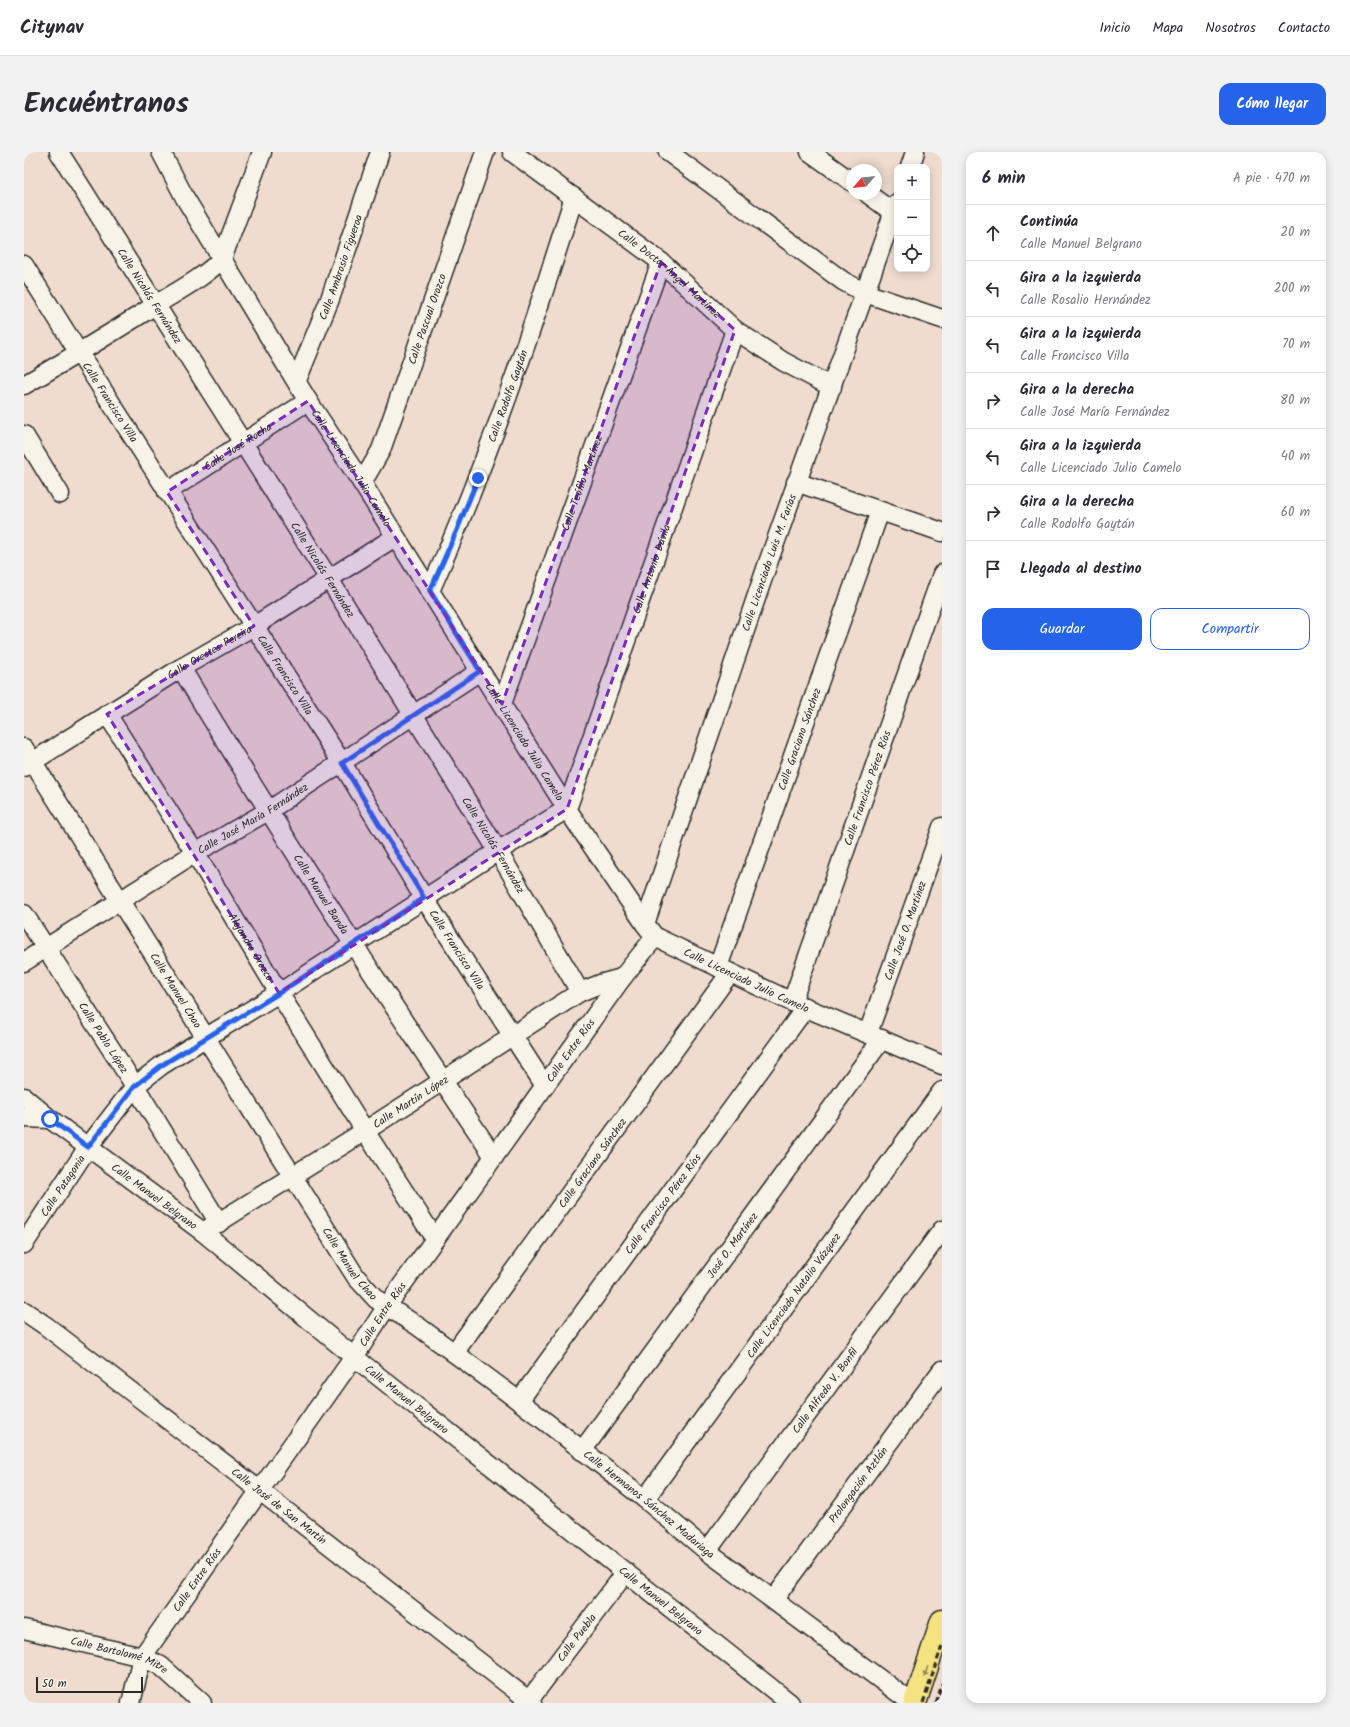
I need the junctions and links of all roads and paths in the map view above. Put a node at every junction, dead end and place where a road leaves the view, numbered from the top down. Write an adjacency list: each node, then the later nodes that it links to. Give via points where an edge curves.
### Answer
1 (59, 152): 20 (street, Calle Nicolás Fernández)
2 (161, 152): 16 (street, Calle Licenciado Julio Camelo)
3 (262, 152): 16 (street)
4 (380, 152): 24 (street, Calle Ambrosio Figueroa, via 330,299)
5 (485, 152): 31 (street, Calle Pascual Orozco, via 382,450)
6 (512, 152): 12 (street, Calle Doctor Ángel Martínez)
7 (668, 152): 19 (street, via 822,266)
8 (810, 152): 11 (street)
9 (915, 152): 10 (street)
10 (911, 164)
11 (846, 178)
12 (574, 197): 17 (street, Calle Doctor Ángel Martínez); 39 (street, Calle Rodolfo Gaytán, via 517,372 457,530)
13 (880, 200): 14 (street)
14 (894, 207)
15 (894, 211): 19 (street, Calle Licenciado Luis M. Farías)
16 (222, 259): 20 (street, via 194,281); 24 (street, Calle Licenciado Julio Camelo)
17 (660, 262): 22 (street, Calle Doctor Ángel Martínez); 43 (street, Calle Teófilo Martínez)
18 (24, 265): 23 (street, Calle Francisco Villa)
19 (865, 293): 21 (street); 26 (street, Calle Licenciado Luis M. Farías)
20 (155, 305): 23 (street); 29 (street, Calle Nicolás Fernández)
21 (942, 319)
22 (735, 330): 26 (street, Calle Doctor Ángel Martínez, via 784,362); 48 (street, Calle Antonio Dávila)
23 (79, 353): 25 (street); 32 (street, Calle Francisco Villa)
24 (297, 380): 27 (street, Calle Licenciado Julio Camelo)
25 (24, 385)
26 (832, 387): 30 (street, Calle Licenciado Luis M. Farías)
27 (308, 401): 29 (street, Calle José Rocha); 31 (street, Calle Licenciado Julio Camelo)
28 (24, 435): 33 (street)
29 (241, 443): 32 (street, Calle José Rocha); 38 (street, Calle Nicolás Fernández)
30 (796, 482): 34 (street); 56 (street, Calle Licenciado Luis M. Farías)
31 (362, 483): 36 (street, Calle Licenciado Julio Camelo)
32 (167, 492): 40 (street, Calle Francisco Villa)
33 (60, 494)
34 (880, 511): 35 (street); 60 (street, Calle Graciano Sánchez)
35 (942, 532)
36 (395, 537): 38 (street, Calle Orestes Pereira); 39 (street, Calle Licenciado Julio Camelo)
37 (942, 574): 64 (street, Calle Francisco Pérez Ríos)
38 (329, 579): 40 (street, Calle Orestes Pereira); 45 (street, Calle Nicolás Fernández)
39 (430, 591): 42 (street, Calle Licenciado Julio Camelo)
40 (254, 626): 41 (street, Calle Orestes Pereira); 47 (street, Calle Francisco Villa)
41 (181, 668): 44 (street, Calle Orestes Pereira); 49 (street, Calle Manuel Banda)
42 (480, 671): 43 (street, Calle Licenciado Julio Camelo); 45 (street, Calle José María Fernández)
43 (502, 704): 48 (street, Calle Licenciado Julio Camelo)
44 (107, 714): 46 (street, Calle Orestes Pereira); 52 (street, Alejandro Orozco)
45 (413, 715): 47 (street, Calle José María Fernández); 51 (street, Calle Nicolás Fernández)
46 (27, 759): 54 (street, Calle Manuel Chao)
47 (342, 763): 49 (street, Calle José María Fernández); 53 (street, Calle Francisco Villa)
48 (567, 809): 51 (street, Calle Patagonia); 56 (street, Calle Licenciado Julio Camelo)
49 (268, 811): 52 (street, Calle José María Fernández); 57 (street, Calle Manuel Banda)
50 (942, 827): 66 (street, Calle José O. Martínez)
51 (498, 851): 53 (street, Calle Patagonia); 62 (street, Calle Nicolás Fernández)
52 (195, 853): 54 (street, Calle José María Fernández); 63 (street, Alejandro Orozco)
53 (424, 898): 57 (street, Calle Patagonia); 65 (street, Calle Francisco Villa)
54 (120, 901): 58 (street, Calle José María Fernández); 67 (street, Calle Manuel Chao)
55 (24, 914): 58 (street, Calle Pablo López)
56 (650, 930): 60 (street, Calle Licenciado Julio Camelo); 61 (street, Calle Entre Ríos)
57 (352, 945): 63 (street, Calle Patagonia); 69 (street, Calle Manuel Banda)
58 (45, 947): 59 (street, Calle José María Fernández); 70 (street, Calle Pablo López)
59 (24, 962)
60 (724, 970): 64 (street, Calle Licenciado Julio Camelo); 87 (street, Calle Graciano Sánchez)
61 (622, 978): 62 (street, Calle Martín López); 71 (street, Calle Entre Ríos)
62 (580, 992): 65 (street, Calle Martín López)
63 (279, 993): 67 (street, Calle Patagonia); 76 (street, Alejandro Orozco)
64 (799, 1004): 66 (street, Calle Licenciado Julio Camelo); 90 (street, Calle Francisco Pérez Ríos)
65 (512, 1036): 69 (street, Calle Martín López); 71 (street, Calle Francisco Villa)
66 (875, 1036): 68 (street, Calle Licenciado Julio Camelo); 91 (street, José O. Martínez)
67 (205, 1038): 70 (street, Calle Patagonia, via 162,1065); 79 (street, Calle Manuel Chao)
68 (942, 1065)
69 (442, 1081): 76 (street, Calle Martín López); 78 (street, Calle Manuel Banda)
70 (135, 1086): 77 (street, Calle Patagonia); 80 (street, Calle Pablo López)
71 (545, 1086): 78 (street, Calle Entre Ríos)
72 (942, 1091): 93 (street, Calle Licenciado Natalio Vázquez)
73 (24, 1097): 75 (street, Calle Manuel Belgrano)
74 (24, 1118): 75 (street)
75 (50, 1119): 77 (street, Calle Manuel Belgrano)
76 (365, 1131): 79 (street, Calle Martín López); 83 (street, Alejandro Orozco)
77 (88, 1147): 82 (street, Calle Manuel Belgrano); 84 (street, Calle Patagonia)
78 (494, 1158): 83 (street, Calle Entre Ríos)
79 (293, 1176): 80 (street, Calle Martín López); 85 (street, Calle Manuel Chao, via 356,1277 376,1299)
80 (219, 1223): 82 (street, Calle Martín López)
81 (942, 1230): 94 (street, Calle Alfredo V. Bonfil)
82 (203, 1232): 88 (street, Calle Manuel Belgrano)
83 (435, 1239): 85 (street, Calle Entre Ríos)
84 (24, 1244)
85 (387, 1306): 87 (street, Calle Hermanos Sánchez Madariaga); 88 (street, Calle Entre Ríos)
86 (24, 1311): 92 (street, Calle José de San Martín)
87 (454, 1353): 90 (street, Calle Hermanos Sánchez Madariaga)
88 (354, 1357): 92 (street, Calle Entre Ríos); 95 (street, Calle Manuel Belgrano)
89 (942, 1370): 96 (street, Prolongación Aztlán)
90 (519, 1401): 91 (street, Calle Hermanos Sánchez Madariaga)
91 (582, 1451): 93 (street, Calle Hermanos Sánchez Madariaga)
92 (259, 1490): 99 (street, Calle Entre Ríos); 100 (street, Calle José de San Martín)
93 (645, 1499): 94 (street, Calle Hermanos Sánchez Madariaga)
94 (707, 1551): 96 (street, Calle Hermanos Sánchez Madariaga)
95 (626, 1572): 100 (street, Calle Puebla); 103 (street, Calle Manuel Belgrano)
96 (774, 1599): 104 (street, Calle Hermanos Sánchez Madariaga)
97 (942, 1621): 105 (main road, one-way to 105)
98 (24, 1629): 99 (street, Calle Bartolomé Mitre)
99 (142, 1656): 101 (street, Calle Entre Ríos); 102 (street, Calle Bartolomé Mitre, via 161,1666)
100 (529, 1702)
101 (131, 1703)
102 (202, 1703)
103 (790, 1703)
104 (912, 1703)
105 (915, 1703)

